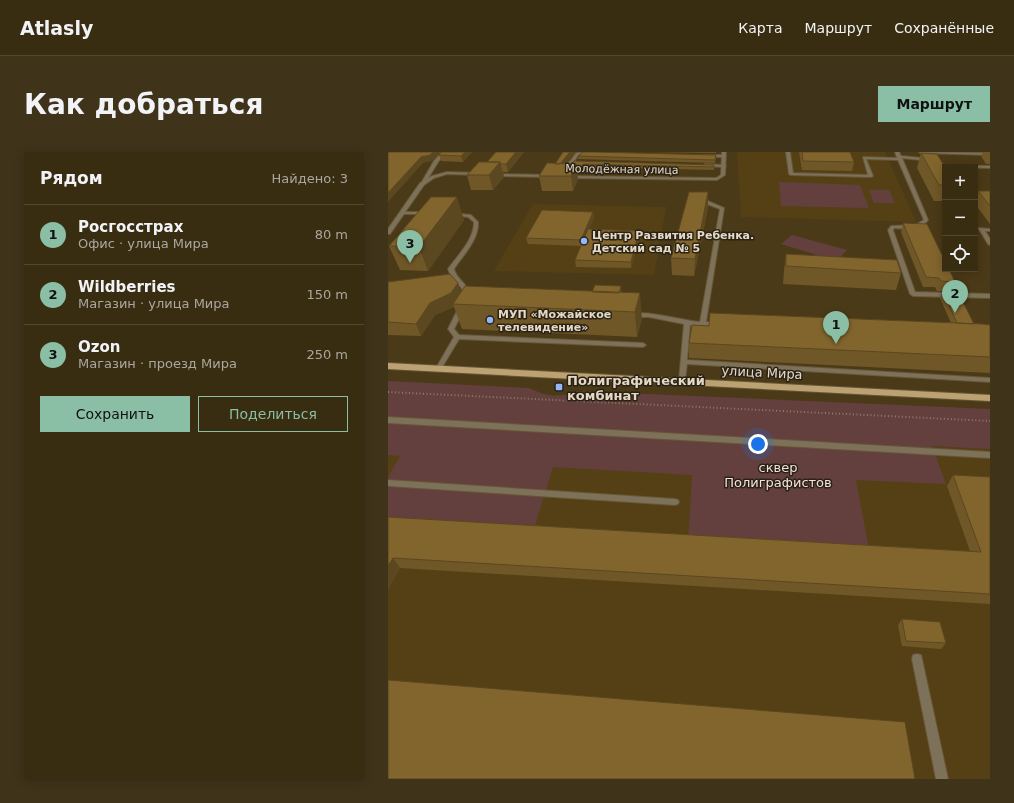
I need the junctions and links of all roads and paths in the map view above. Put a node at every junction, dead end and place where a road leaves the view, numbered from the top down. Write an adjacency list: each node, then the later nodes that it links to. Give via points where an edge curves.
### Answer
1 (444, 152): 20 (street)
2 (788, 152): 10 (street, via 791,174 871,176 864,158)
3 (877, 152): 10 (street)
4 (921, 152): 7 (street); 11 (street)
5 (598, 153): 12 (street, via 579,153)
6 (724, 154): 8 (street); 15 (street)
7 (990, 154)
8 (700, 156)
9 (899, 156): 10 (street); 11 (street); 28 (street, via 926,220 918,226 893,227 890,230 913,294)
10 (880, 158)
11 (922, 159): 16 (street)
12 (573, 161): 13 (street); 20 (street, Молодёжная улица, via 559,175 447,174 433,177)
13 (581, 162)
14 (700, 165): 15 (street)
15 (724, 166): 19 (street, Молодёжная улица, via 723,177 711,180)
16 (940, 166): 17 (street); 18 (street)
17 (990, 167)
18 (942, 169)
19 (566, 176)
20 (422, 184): 22 (street)
21 (701, 200): 33 (street, via 722,208)
22 (402, 213): 23 (street); 26 (street)
23 (434, 213)
24 (449, 213): 29 (street, via 469,216 477,226 451,269 453,276 466,288 467,300)
25 (990, 230): 27 (street, via 981,229)
26 (388, 234)
27 (990, 243)
28 (990, 296)
29 (462, 308): 30 (street); 35 (street, via 451,329)
30 (469, 308)
31 (625, 314): 32 (street, via 649,315)
32 (687, 323): 33 (street); 37 (street)
33 (703, 324): 34 (street)
34 (727, 325)
35 (457, 337): 36 (street); 39 (street)
36 (643, 346)
37 (684, 362): 40 (street); 41 (street)
38 (388, 366): 39 (main road, улица Мира)
39 (439, 368): 40 (main road, улица Мира)
40 (682, 380): 43 (main road, улица Мира)
41 (990, 380)
42 (388, 392): 45 (path)
43 (990, 398)
44 (388, 420): 46 (street)
45 (990, 421)
46 (990, 455)
47 (388, 483): 48 (street)
48 (675, 502)
49 (917, 659): 50 (street)
50 (942, 779)

